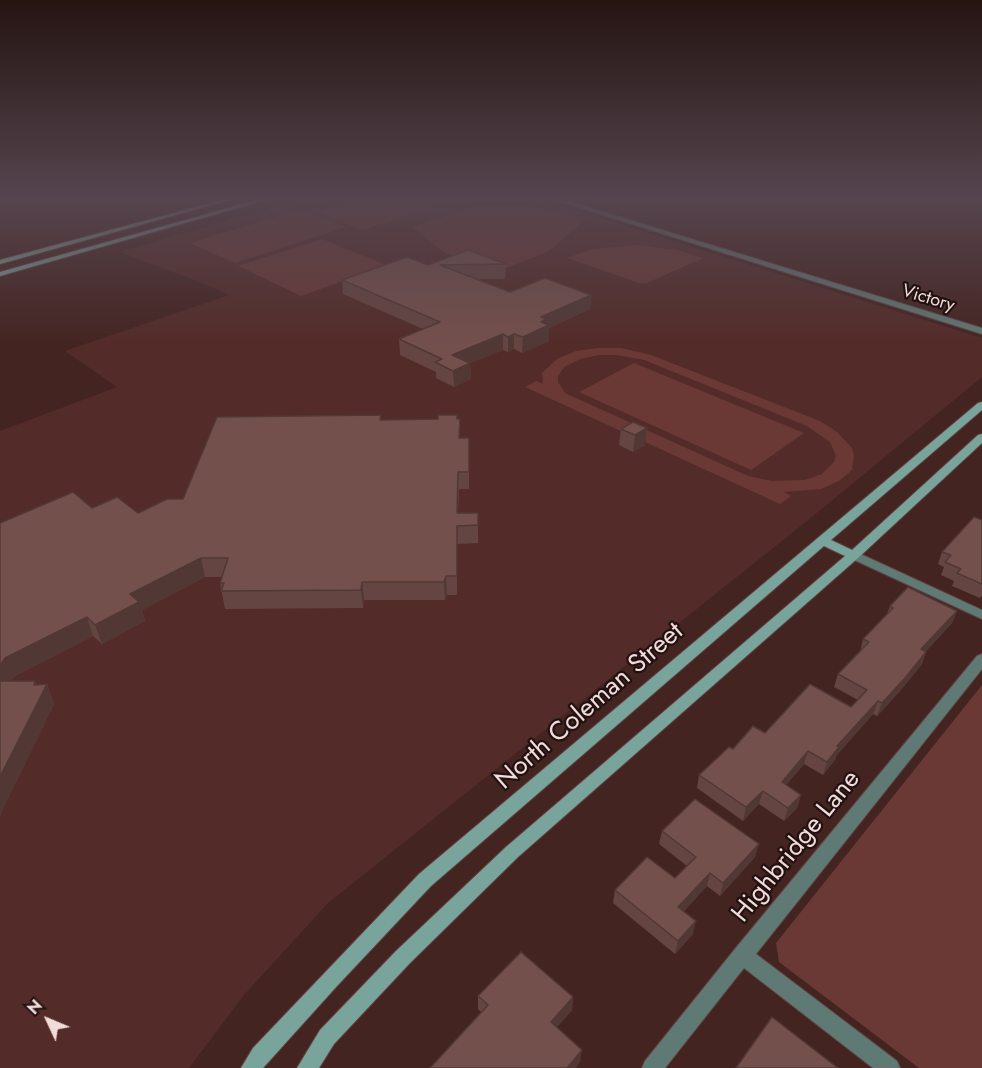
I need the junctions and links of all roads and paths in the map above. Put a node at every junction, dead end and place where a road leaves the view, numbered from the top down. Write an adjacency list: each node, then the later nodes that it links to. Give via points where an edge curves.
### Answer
1 (48, 249): 4 (street)
2 (89, 249): 5 (street)
3 (716, 249): 6 (street, Victory)
4 (0, 262)
5 (0, 274)
6 (982, 331)
7 (982, 405): 9 (street, North Coleman Street)
8 (982, 437): 10 (street)
9 (822, 541): 10 (street); 14 (street, North Coleman Street, via 424,880)
10 (854, 555): 11 (street); 15 (street, via 513,852 403,957 327,1037)
11 (982, 615)
12 (982, 659): 13 (street, Highbridge Lane)
13 (742, 955): 16 (street, Highbridge Lane); 17 (street)
14 (251, 1068)
15 (306, 1068)
16 (652, 1068)
17 (890, 1068)

